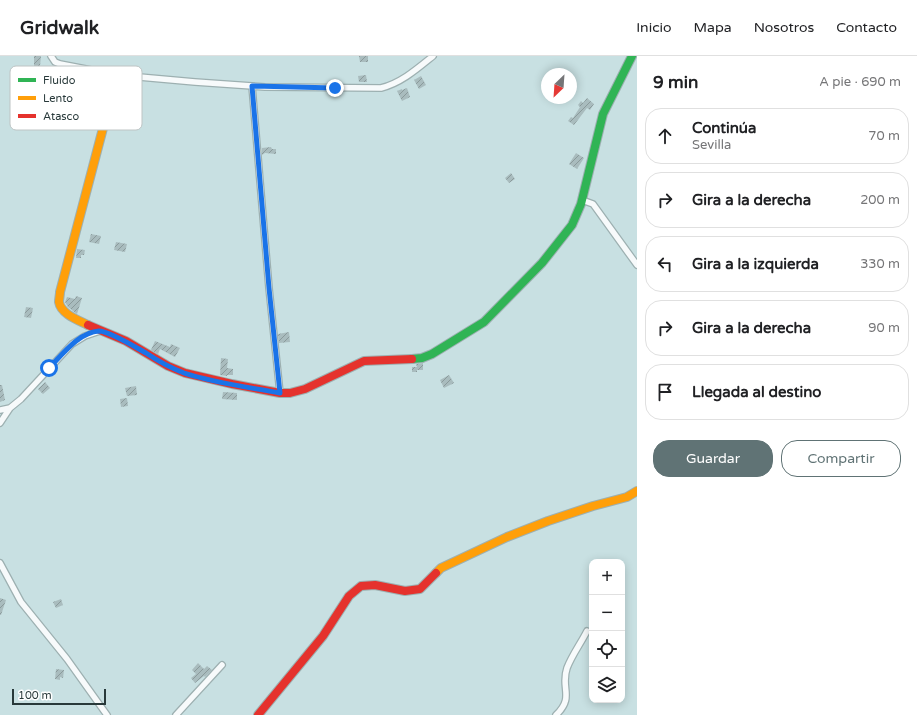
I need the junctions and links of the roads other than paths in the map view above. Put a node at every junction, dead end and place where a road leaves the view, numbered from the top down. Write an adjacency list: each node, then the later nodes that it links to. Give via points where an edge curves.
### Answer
1 (51, 56): 4 (street, via 55,62)
2 (432, 56): 6 (street, via 392,86 381,88)
3 (632, 56): 8 (street, via 604,114)
4 (70, 66)
5 (142, 77): 6 (street)
6 (252, 86): 11 (street)
7 (101, 130): 10 (street, via 59,302 71,317)
8 (582, 200): 9 (street, via 593,204); 11 (street, via 572,225 542,264 484,322 422,358 364,361 305,389)
9 (637, 265)
10 (100, 331): 11 (street, via 126,341 185,373); 12 (street, via 72,344)
11 (280, 393)
12 (10, 408): 13 (street); 14 (street)
13 (0, 410)
14 (0, 423)
15 (637, 491): 21 (street, via 627,497 593,506 507,537 459,558 441,568 420,589 405,591 375,585 361,586 349,596 323,636)
16 (0, 563): 19 (street, via 21,602 67,659)
17 (587, 631): 22 (street, via 568,667 565,678 566,702)
18 (222, 665): 20 (street)
19 (107, 715)
20 (176, 715)
21 (258, 715)
22 (556, 715)

